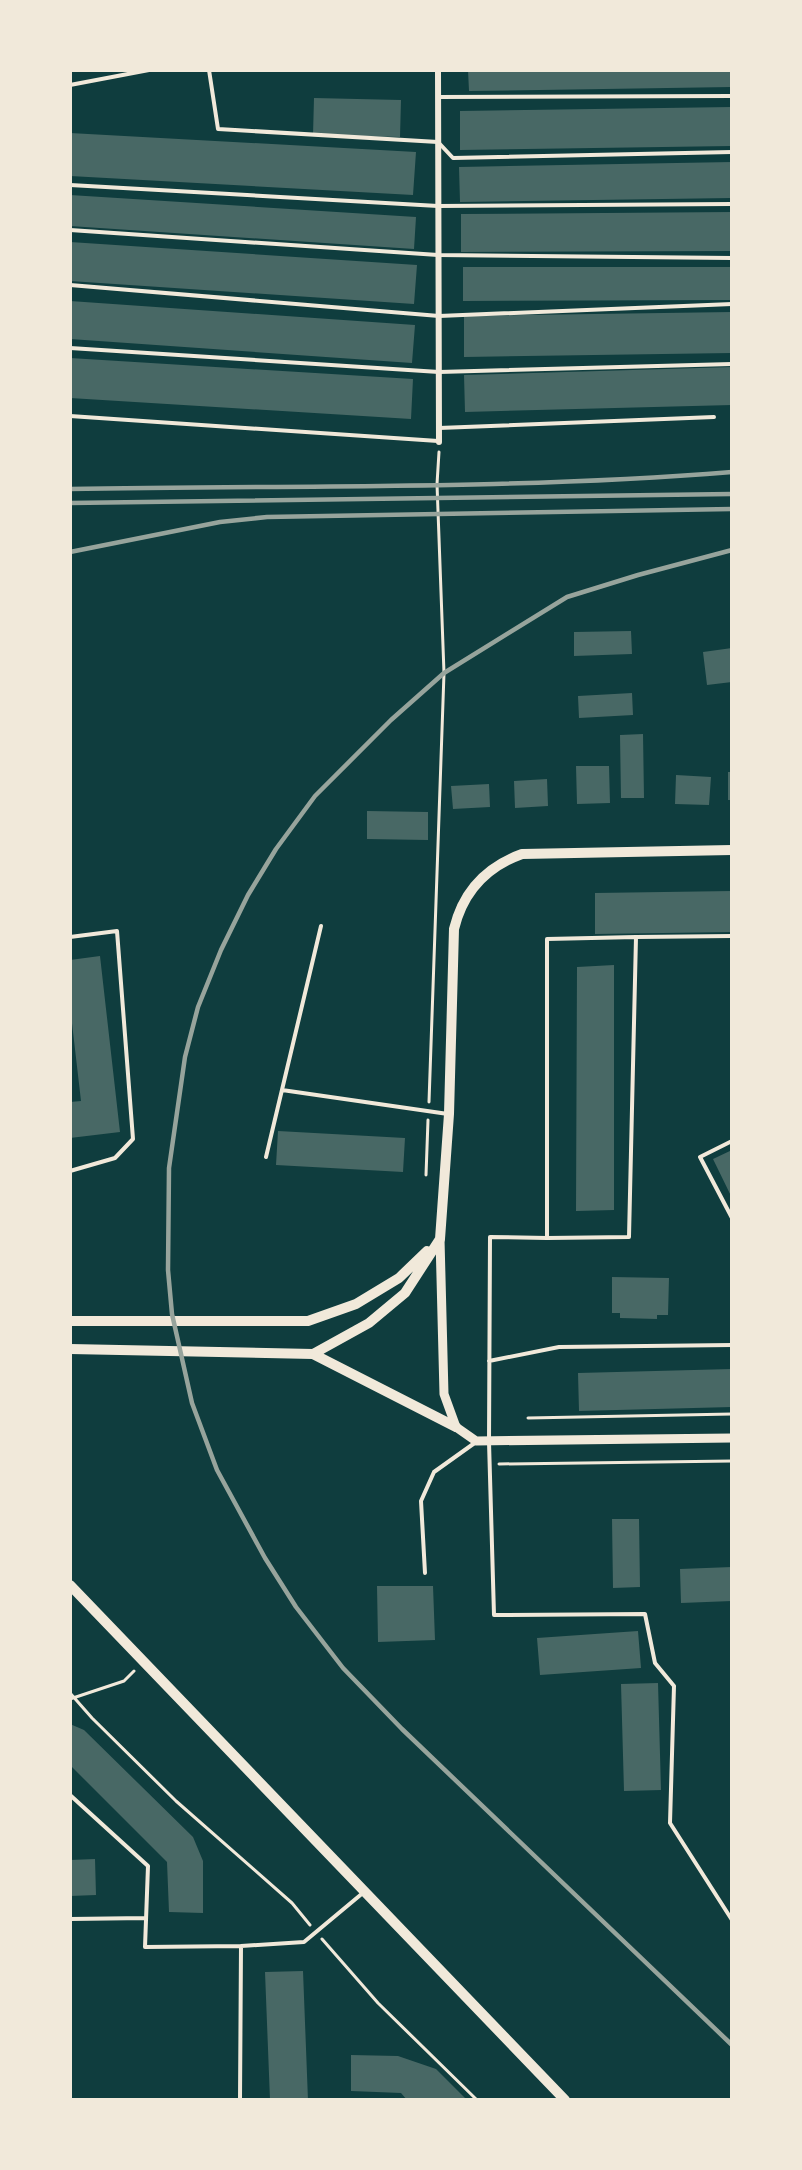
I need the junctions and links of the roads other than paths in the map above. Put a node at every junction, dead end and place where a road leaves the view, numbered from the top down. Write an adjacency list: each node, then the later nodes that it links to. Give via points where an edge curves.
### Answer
1 (149, 70): 4 (lane)
2 (209, 70): 7 (lane, via 218,129)
3 (438, 70): 6 (street)
4 (70, 85)
5 (732, 96): 6 (lane)
6 (438, 98): 7 (street)
7 (438, 142): 8 (lane, via 453,158); 11 (street)
8 (732, 152)
9 (70, 185): 11 (lane)
10 (732, 204): 11 (lane)
11 (438, 206): 13 (street)
12 (70, 230): 13 (lane)
13 (438, 255): 14 (lane); 17 (street)
14 (732, 258)
15 (70, 285): 17 (lane)
16 (732, 304): 17 (lane)
17 (438, 316): 20 (street)
18 (70, 348): 20 (lane)
19 (732, 364): 20 (lane)
20 (439, 372): 23 (street)
21 (70, 416): 24 (lane)
22 (714, 417): 23 (lane)
23 (439, 428): 24 (street)
24 (439, 442)
25 (732, 850): 31 (main road, via 522,854 482,878 464,901 454,929)
26 (321, 926): 30 (lane)
27 (636, 936): 28 (lane); 36 (lane, via 629,1237); 36 (lane, via 547,939)
28 (732, 936)
29 (70, 937): 34 (lane, via 117,931 133,1139 115,1158)
30 (282, 1090): 31 (lane); 33 (lane)
31 (449, 1114): 37 (main road)
32 (732, 1141): 35 (lane, via 700,1157)
33 (266, 1157)
34 (70, 1171)
35 (732, 1218)
36 (547, 1238): 42 (lane, via 490,1237)
37 (440, 1239): 38 (main road, via 399,1278 356,1304 308,1321); 41 (main road, via 405,1293 369,1323); 43 (street, via 444,1394)
38 (70, 1321)
39 (732, 1345): 42 (lane, via 559,1347)
40 (70, 1349): 41 (main road)
41 (313, 1354): 43 (main road)
42 (489, 1361): 46 (lane)
43 (456, 1427): 45 (street)
44 (732, 1438): 46 (street)
45 (476, 1441): 46 (street); 47 (lane, via 434,1472 421,1501)
46 (489, 1442): 53 (lane, via 494,1615 645,1614 655,1663 674,1686 670,1823)
47 (425, 1573)
48 (70, 1585): 50 (main road)
49 (70, 1795): 51 (lane, via 148,1866)
50 (364, 1891): 54 (lane, via 304,1942); 56 (main road)
51 (146, 1918): 52 (lane); 54 (lane, via 145,1947)
52 (70, 1919)
53 (732, 1920)
54 (241, 1946): 55 (lane)
55 (240, 2100)
56 (565, 2100)

